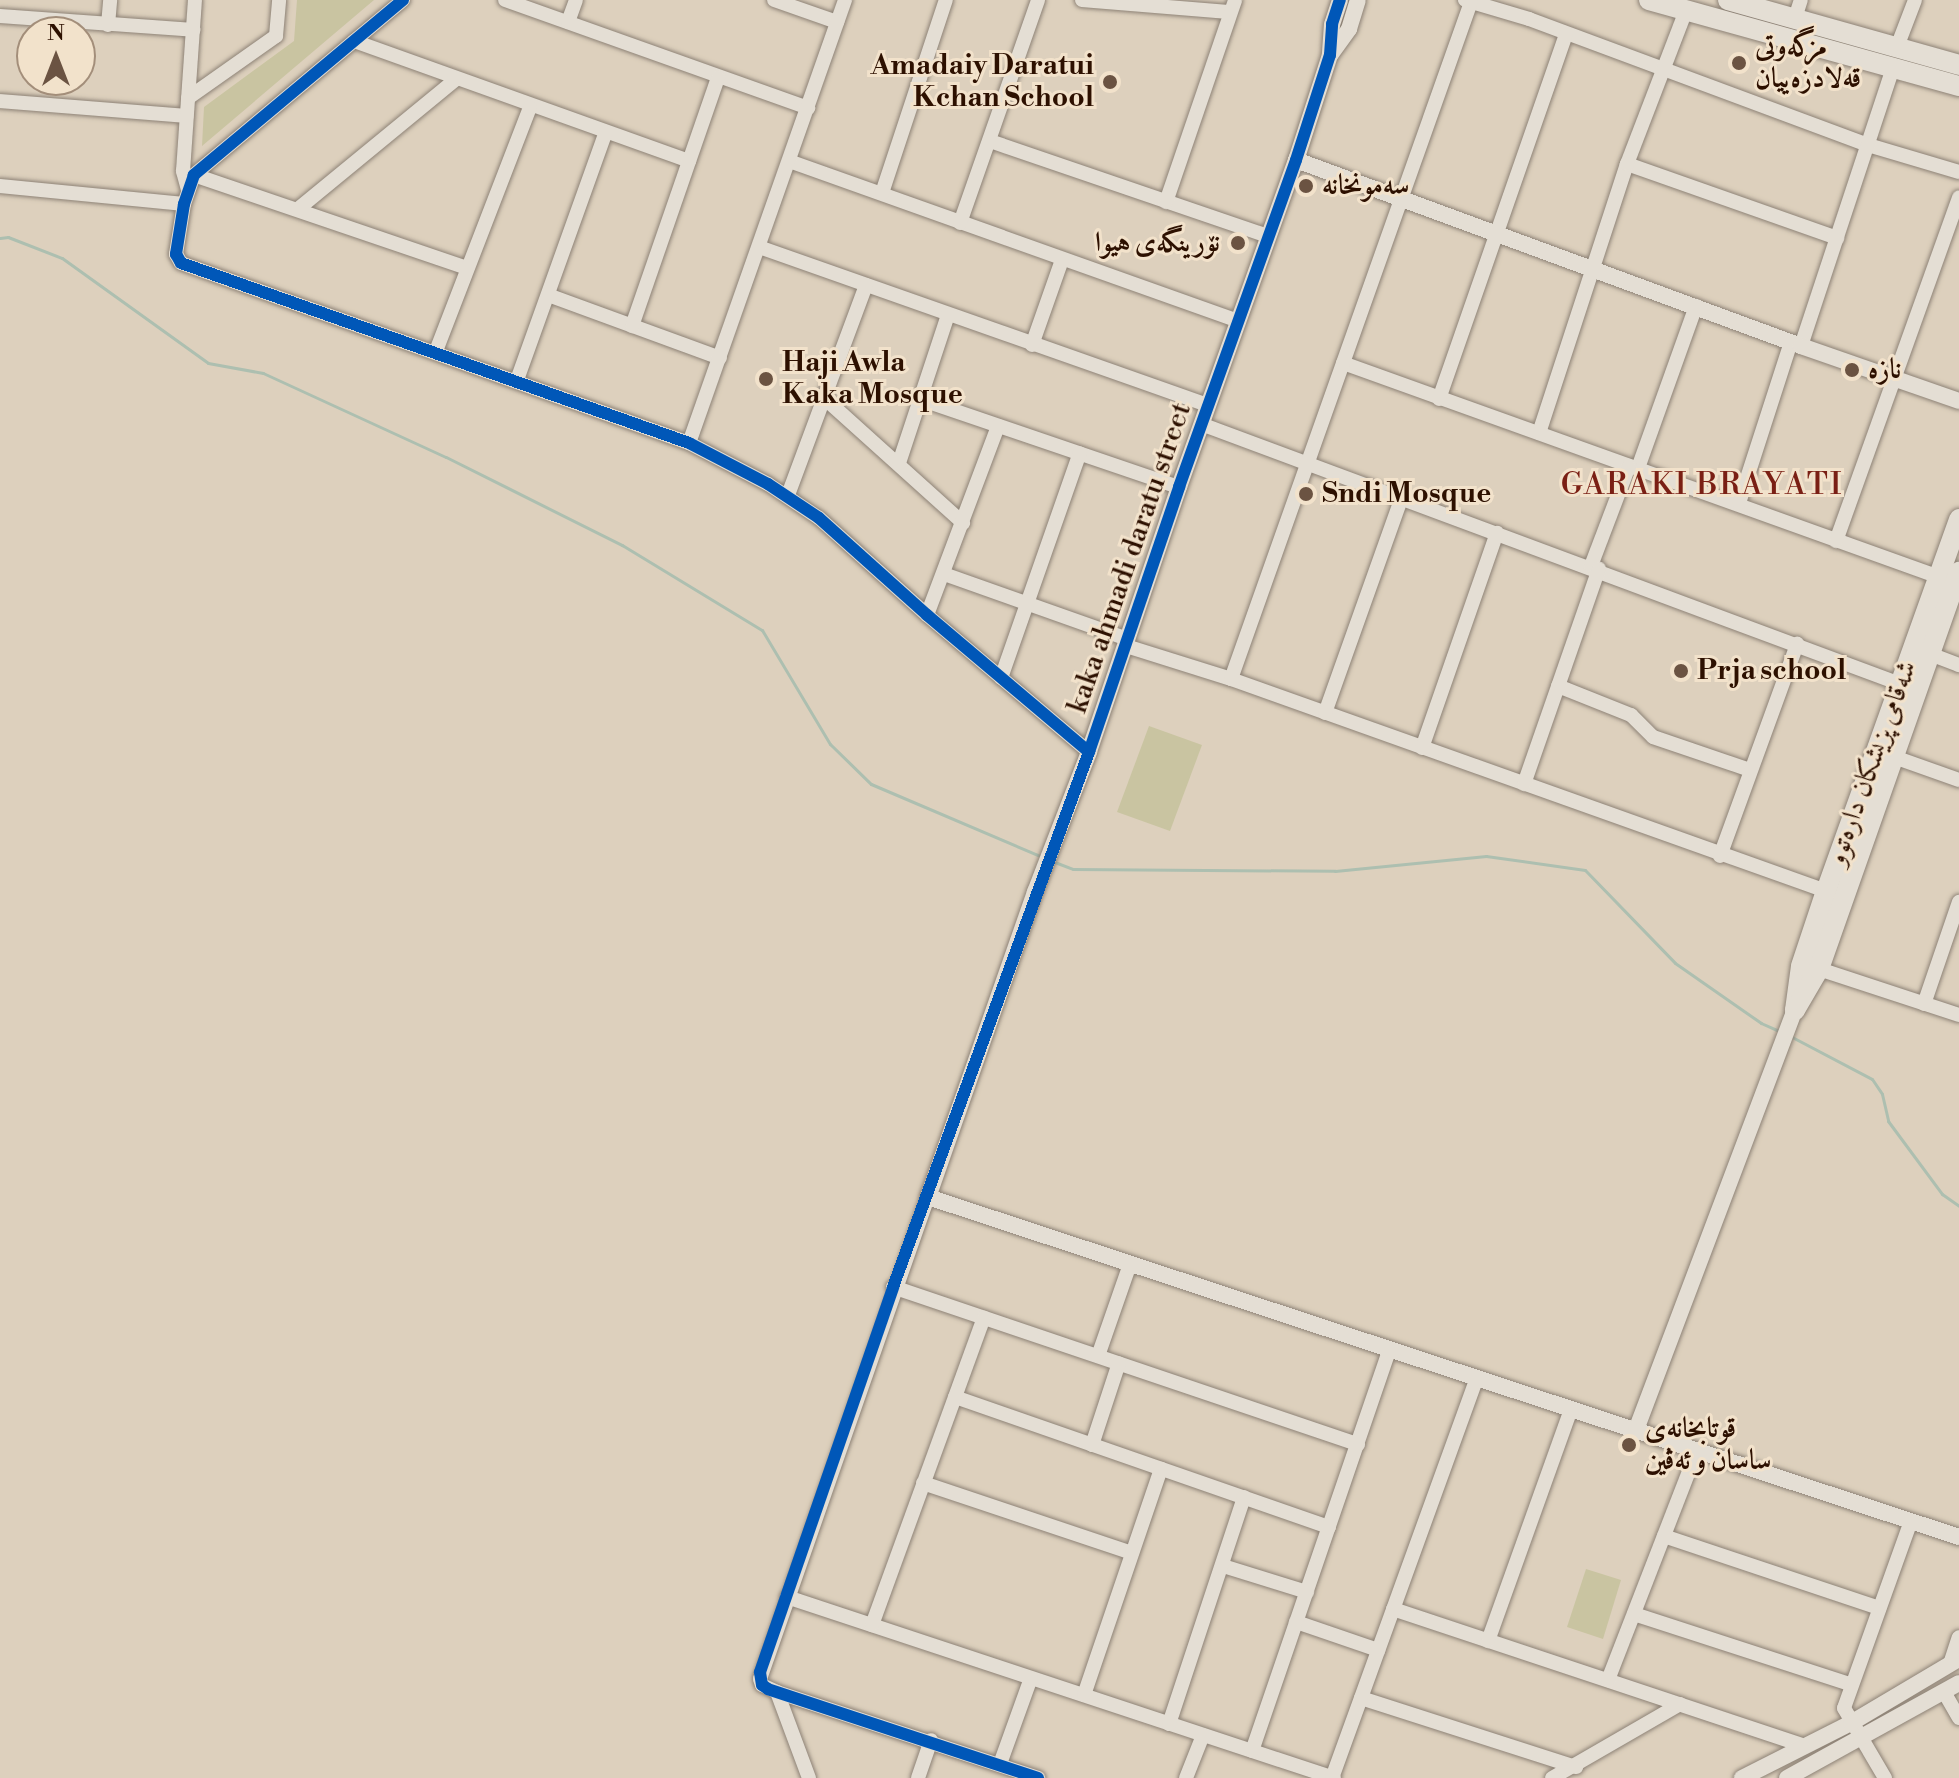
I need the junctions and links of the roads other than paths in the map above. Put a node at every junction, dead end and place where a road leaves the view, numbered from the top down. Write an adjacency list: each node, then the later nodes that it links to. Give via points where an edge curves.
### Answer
1 (110, 0): 24 (street)
2 (195, 0): 25 (street)
3 (279, 0): 36 (street, via 276,36)
4 (403, 0): 27 (street)
5 (505, 0): 22 (street)
6 (576, 0): 22 (street)
7 (774, 0): 23 (street)
8 (845, 0): 23 (street)
9 (946, 0): 51 (street)
10 (1038, 0): 42 (street)
11 (1082, 0): 18 (street)
12 (1339, 0): 29 (street)
13 (1358, 0): 29 (street, via 1349,29)
14 (1649, 0): 20 (main road)
15 (1728, 0): 19 (main road)
16 (1915, 0): 28 (street)
17 (1467, 1): 26 (street); 54 (street)
18 (1232, 6): 55 (street)
19 (1798, 9): 28 (main road)
20 (1686, 10): 31 (street); 32 (main road)
21 (0, 16): 24 (street)
22 (568, 22): 33 (street)
23 (837, 22): 39 (street)
24 (108, 25): 25 (street)
25 (193, 30): 36 (street)
26 (1566, 35): 31 (street); 58 (street)
27 (354, 41): 34 (street); 49 (street)
28 (1897, 47): 30 (main road)
29 (1330, 55): 44 (street, kaka ahmadi daratu street)
30 (1959, 65)
31 (1663, 67): 43 (street); 47 (street)
32 (1893, 68): 35 (main road); 43 (street)
33 (718, 77): 39 (street); 45 (street)
34 (455, 80): 38 (street); 56 (street)
35 (1959, 86)
36 (188, 98): 40 (street)
37 (0, 101): 40 (street)
38 (530, 107): 41 (street); 63 (street)
39 (808, 108): 46 (street)
40 (186, 116): 52 (street)
41 (606, 132): 45 (street); 66 (street)
42 (990, 141): 55 (street); 57 (street)
43 (1868, 145): 48 (street); 60 (street)
44 (1296, 160): 54 (street); 59 (street, kaka ahmadi daratu street)
45 (689, 161): 70 (street)
46 (789, 161): 51 (street); 61 (street)
47 (1627, 164): 60 (street); 64 (street)
48 (1959, 172)
49 (194, 175): 52 (street); 56 (street)
50 (0, 186): 52 (street)
51 (882, 193): 57 (street)
52 (186, 197): 73 (street, via 176,254 181,263)
53 (1959, 197): 76 (street)
54 (1399, 200): 58 (street); 75 (street)
55 (1166, 202): 59 (street)
56 (298, 209): 63 (street)
57 (960, 223): 62 (street)
58 (1497, 231): 64 (street); 80 (street)
59 (1268, 236): 69 (street, kaka ahmadi daratu street)
60 (1837, 238): 71 (street)
61 (759, 247): 65 (street); 74 (street)
62 (1062, 260): 69 (street); 72 (street)
63 (467, 268): 73 (street)
64 (1593, 269): 67 (street); 85 (street)
65 (866, 285): 68 (street); 78 (street)
66 (548, 295): 70 (street); 77 (street)
67 (1696, 306): 71 (street); 90 (street)
68 (948, 315): 72 (street); 79 (street)
69 (1238, 321): 82 (street, kaka ahmadi daratu street)
70 (632, 326): 74 (street)
71 (1796, 344): 76 (street); 94 (street)
72 (1032, 345): 82 (street)
73 (436, 351): 77 (street)
74 (720, 358): 86 (street)
75 (1343, 363): 80 (street); 89 (street)
76 (1896, 377): 81 (street); 98 (street)
77 (517, 380): 86 (street)
78 (822, 396): 88 (street); 92 (street)
79 (920, 399): 84 (street); 88 (street)
80 (1439, 399): 85 (street)
81 (1959, 401)
82 (1207, 405): 83 (street, kaka ahmadi daratu street)
83 (1201, 424): 89 (street); 91 (street, kaka ahmadi daratu street)
84 (998, 426): 87 (street); 96 (street)
85 (1539, 433): 90 (street)
86 (689, 443): 92 (street)
87 (1080, 453): 91 (street); 102 (street)
88 (899, 463): 96 (street)
89 (1308, 463): 93 (street); 109 (street)
90 (1633, 467): 94 (street); 99 (street)
91 (1179, 487): 104 (street, kaka ahmadi daratu street)
92 (788, 495): 103 (street)
93 (1402, 497): 97 (street); 112 (street)
94 (1739, 503): 98 (street)
95 (1959, 519): 101 (main road, شەقامی پزیشکان دارەتوو)
96 (963, 523): 100 (street)
97 (1497, 533): 99 (street); 113 (street)
98 (1836, 541): 101 (street)
99 (1595, 568): 105 (street); 110 (street)
100 (944, 574): 102 (street); 103 (street)
101 (1949, 575): 106 (main road, شەقامی پزیشکان دارەتوو); 111 (main road, شەقامی پزیشکان دارەتوو)
102 (1028, 603): 104 (street); 108 (street)
103 (927, 615): 108 (street)
104 (1127, 642): 109 (street); 114 (street, kaka ahmadi daratu street)
105 (1797, 644): 111 (street); 116 (street)
106 (1930, 654): 107 (street); 111 (main road, شەقامی پزیشکان دارەتوو)
107 (1959, 665)
108 (1001, 678): 114 (street)
109 (1231, 679): 112 (street)
110 (1558, 686): 116 (street, via 1631,715 1653,737); 118 (street)
111 (1909, 686): 115 (main road, شەقامی پزیشکان دارەتوو); 120 (main road, شەقامی پزیشکان دارەتوو)
112 (1325, 713): 113 (street)
113 (1422, 748): 118 (street)
114 (1089, 752): 126 (street, kaka ahmadi daratu street)
115 (1894, 757): 117 (street); 122 (main road, شەقامی پزیشکان دارەتوو)
116 (1750, 770): 119 (street)
117 (1959, 780)
118 (1524, 784): 119 (street)
119 (1720, 856): 120 (street)
120 (1826, 891): 123 (main road, شەقامی پزیشکان دارەتوو)
121 (1959, 902): 124 (street)
122 (1819, 969): 123 (main road, شەقامی پزیشکان دارەتوو); 124 (street)
123 (1797, 1004): 136 (street, شەقامی پزیشکان دارەتوو)
124 (1924, 1004): 125 (street)
125 (1959, 1015)
126 (928, 1197): 127 (street); 128 (street)
127 (1130, 1264): 130 (street); 131 (street)
128 (893, 1287): 129 (street); 150 (street)
129 (984, 1318): 131 (street); 134 (street)
130 (1390, 1349): 133 (street); 137 (street)
131 (1098, 1356): 132 (street)
132 (1119, 1363): 137 (street); 138 (street)
133 (1477, 1378): 135 (street); 152 (street)
134 (955, 1397): 138 (street); 141 (street)
135 (1571, 1409): 136 (street); 157 (street)
136 (1636, 1430): 139 (street)
137 (1358, 1444): 144 (street)
138 (1092, 1445): 140 (street)
139 (1697, 1450): 143 (street); 145 (street)
140 (1161, 1469): 142 (street); 147 (street)
141 (923, 1483): 147 (street); 155 (street)
142 (1244, 1497): 144 (street); 148 (street)
143 (1911, 1521): 146 (street); 151 (street)
144 (1329, 1527): 149 (street)
145 (1664, 1536): 151 (street); 153 (street)
146 (1959, 1537)
147 (1132, 1553): 165 (street)
148 (1223, 1566): 149 (street); 170 (street)
149 (1307, 1592): 154 (street)
150 (787, 1597): 155 (street); 164 (street, via 760,1672 762,1685)
151 (1879, 1608): 162 (street)
152 (1393, 1609): 157 (street); 158 (street)
153 (1634, 1614): 161 (street); 162 (street)
154 (1296, 1622): 158 (street); 175 (street)
155 (872, 1625): 160 (street)
156 (1959, 1637): 159 (street)
157 (1488, 1641): 161 (street)
158 (1378, 1650): 166 (street)
159 (1955, 1662): 169 (street)
160 (1031, 1678): 165 (street); 177 (street)
161 (1608, 1680): 167 (street)
162 (1850, 1684): 169 (street, via 1844,1708)
163 (1952, 1687): 168 (street); 172 (street)
164 (777, 1692): 173 (street); 178 (street)
165 (1084, 1695): 170 (street)
166 (1361, 1698): 176 (street); 182 (street)
167 (1680, 1704): 174 (street); 176 (street)
168 (1959, 1718)
169 (1851, 1723): 172 (street); 174 (street)
170 (1169, 1724): 171 (street)
171 (1203, 1735): 175 (street); 181 (street)
172 (1863, 1739): 185 (street); 186 (street)
173 (931, 1740): 177 (street); 179 (street)
174 (1805, 1746): 184 (street)
175 (1252, 1751): 182 (street)
176 (1576, 1767): 183 (street)
177 (1009, 1771): 180 (street)
178 (809, 1778)
179 (918, 1778)
180 (1038, 1778)
181 (1186, 1778)
182 (1333, 1778)
183 (1552, 1778)
184 (1742, 1778)
185 (1787, 1778)
186 (1885, 1778)

